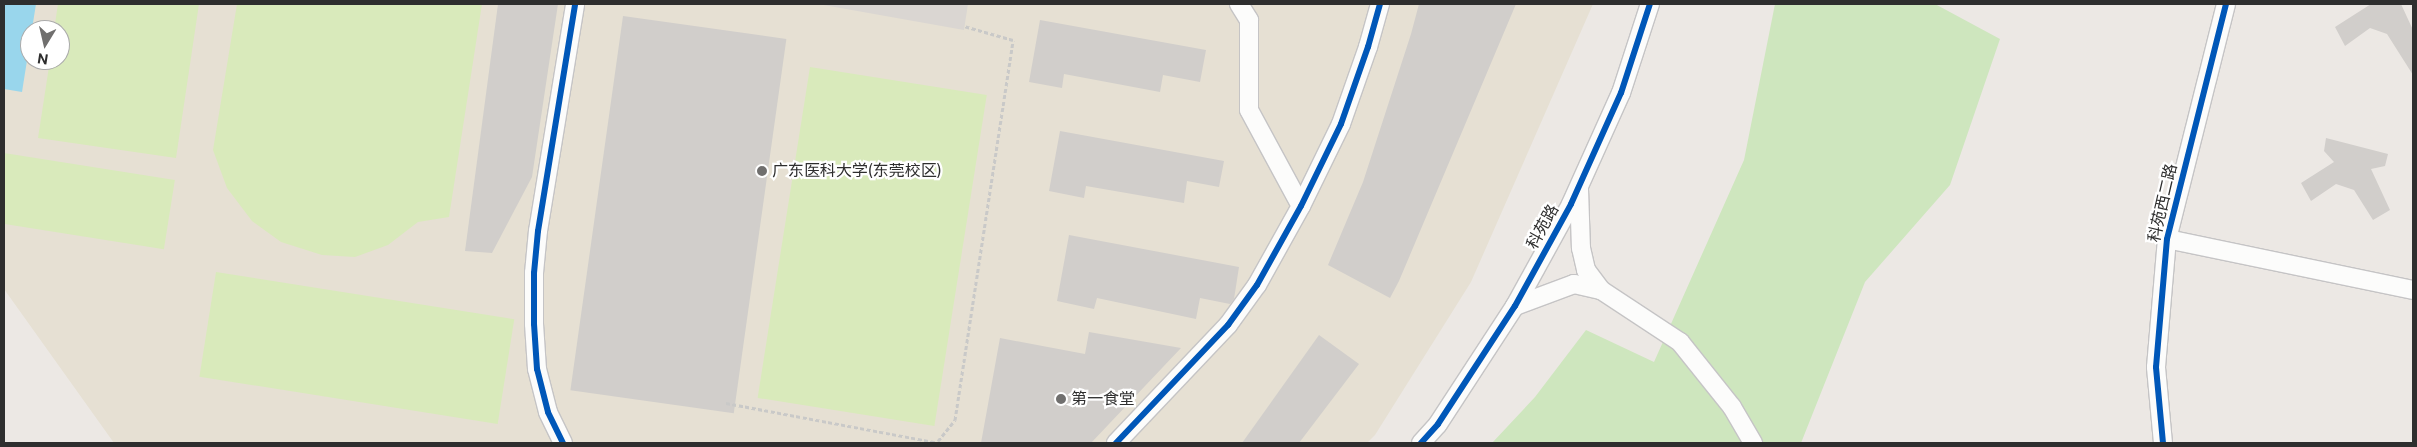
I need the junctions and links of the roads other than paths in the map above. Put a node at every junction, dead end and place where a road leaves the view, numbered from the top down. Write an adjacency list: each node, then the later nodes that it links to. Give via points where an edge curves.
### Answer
1 (575, 4): 12 (street, via 534,273 537,370 548,412)
2 (1239, 4): 7 (street, via 1250,20 1249,110)
3 (1380, 4): 7 (street, via 1341,124)
4 (1650, 4): 6 (street, 科苑路, via 1621,93)
5 (2226, 4): 8 (street, 科苑西二路)
6 (1579, 186): 9 (street, via 1584,263); 11 (street, 科苑路)
7 (1301, 206): 13 (street, via 1257,286 1228,325)
8 (2167, 239): 10 (street); 16 (street, 科苑西二路, via 2156,368)
9 (1601, 290): 11 (street, via 1574,284); 15 (street, via 1680,342 1732,408)
10 (2413, 290)
11 (1515, 306): 14 (street, 科苑路, via 1438,424)
12 (563, 443)
13 (1116, 443)
14 (1421, 443)
15 (1754, 443)
16 (2163, 443)

